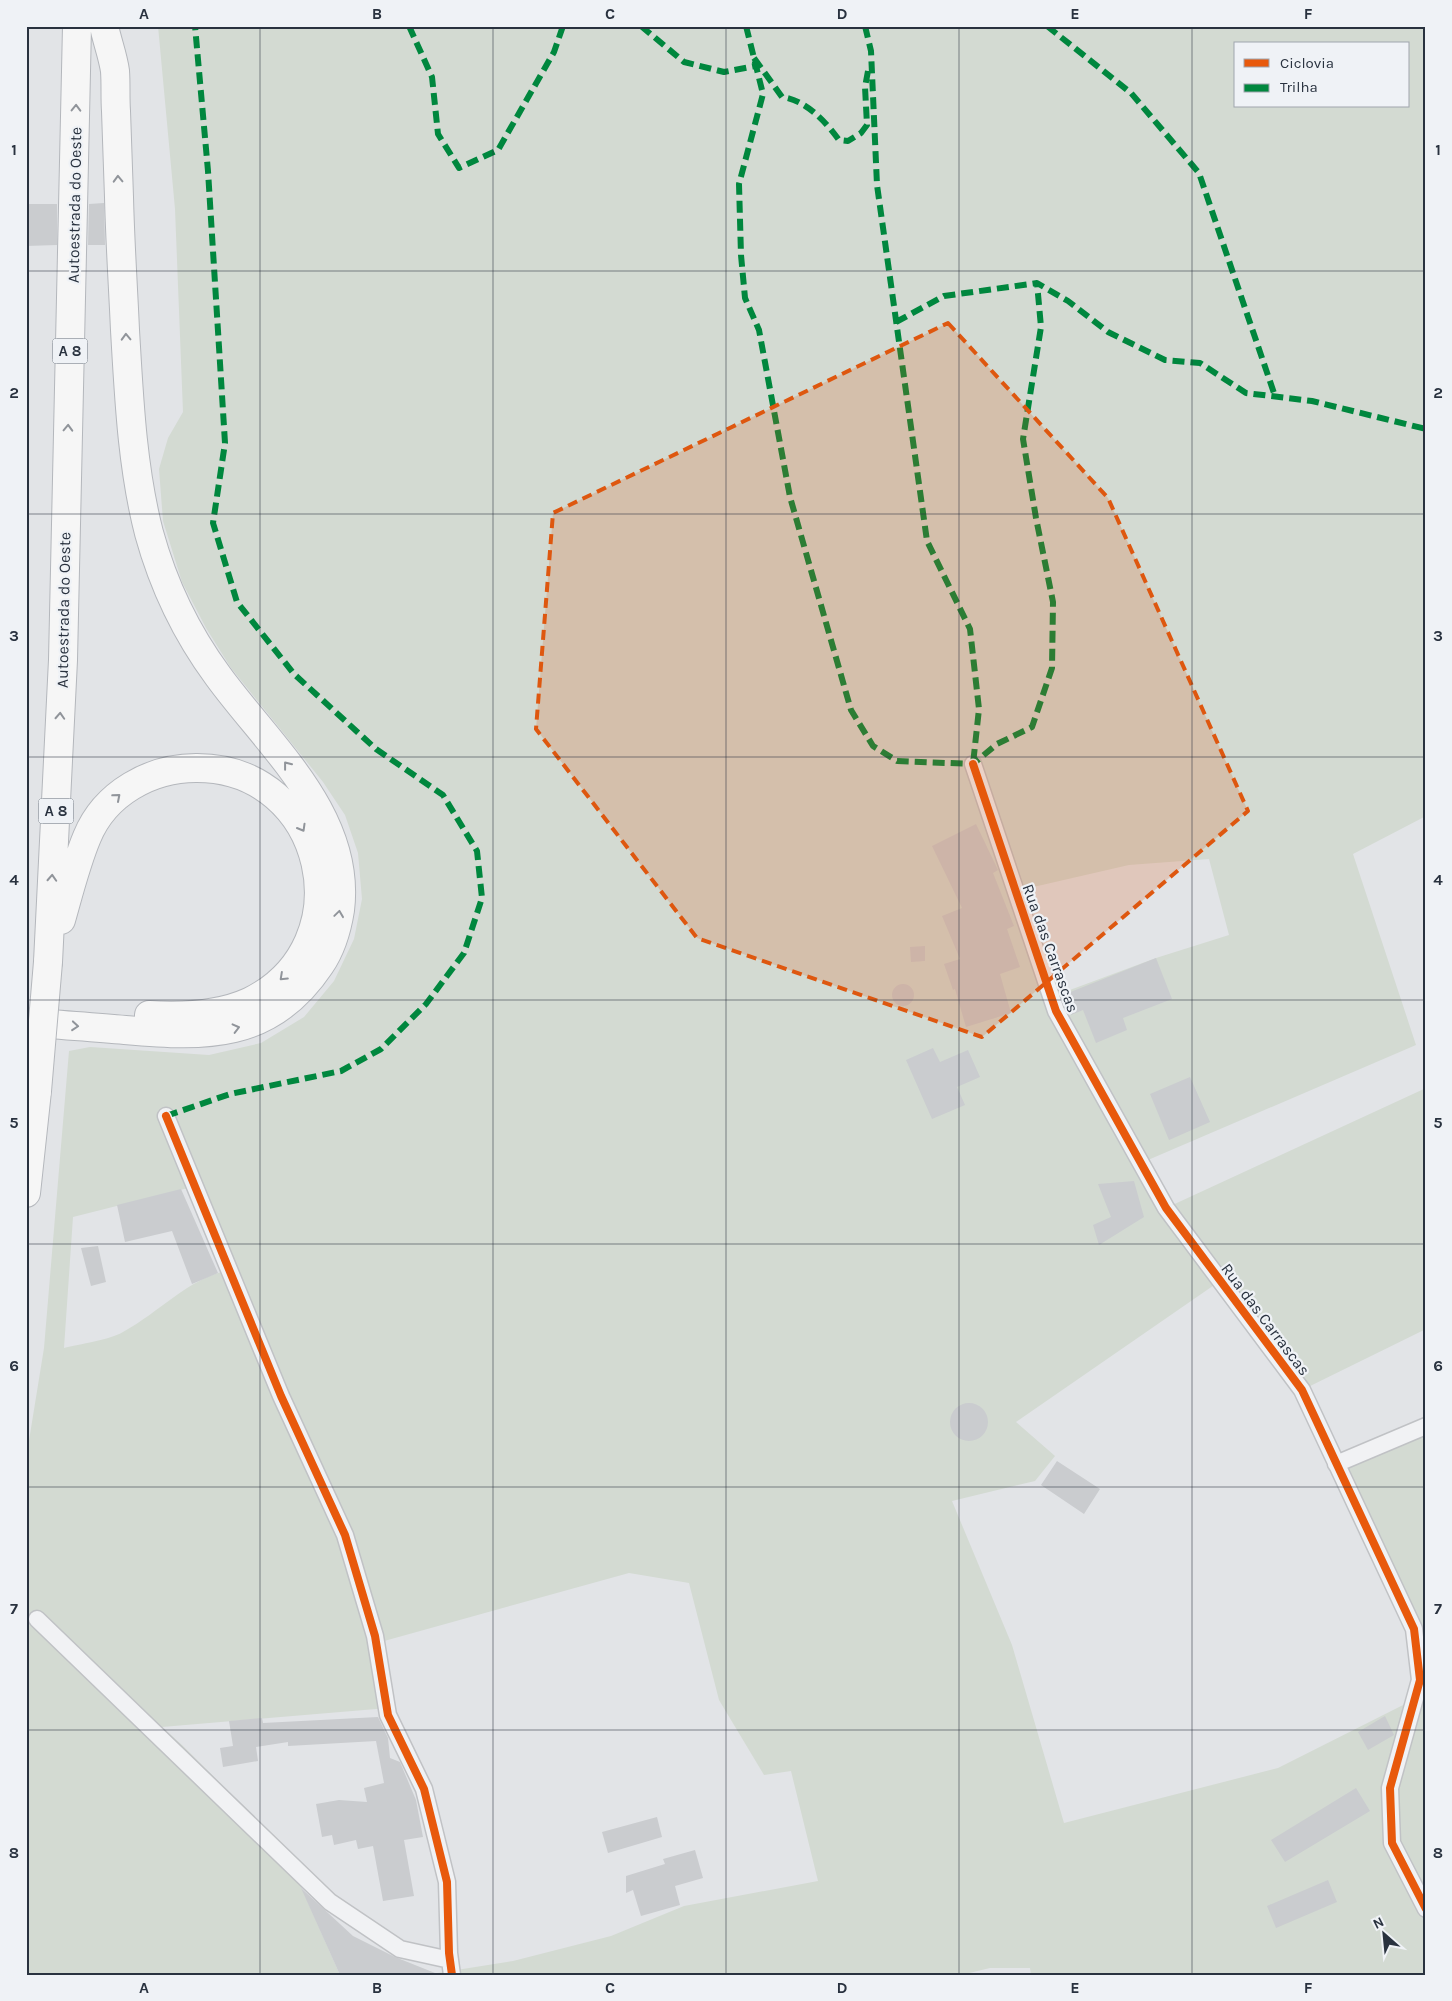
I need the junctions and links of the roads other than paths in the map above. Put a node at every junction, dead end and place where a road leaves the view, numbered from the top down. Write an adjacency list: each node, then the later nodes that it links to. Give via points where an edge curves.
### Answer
1 (77, 26): 4 (highway, Autoestrada do Oeste / A 8, one-way to 1, via 63,660)
2 (104, 26): 6 (highway, one-way to 2, via 181,1035 242,1027 289,1001 308,982 332,942 340,904 337,856 318,809 216,674 195,640 170,594 150,535 131,426 114,71)
3 (973, 764): 10 (street, Rua das Carrascas, via 1056,1011 1166,1208 1302,1390)
4 (48, 962): 5 (highway, one-way to 5, via 88,835 102,812 137,782 181,768 228,771 248,777 283,802 309,841 318,870 320,896 310,940 286,976 249,1001 226,1010 179,1016); 8 (highway, Autoestrada do Oeste / A 8, bridge)
5 (26, 1004)
6 (26, 1022)
7 (166, 1116): 13 (street, via 281,1396 345,1535 375,1636 388,1715 424,1789 445,1873)
8 (26, 1193)
9 (1426, 1426): 10 (street)
10 (1336, 1464): 12 (street, Rua das Carrascas, via 1414,1629 1420,1680 1390,1788 1392,1843)
11 (37, 1619): 13 (street, via 330,1902 400,1949)
12 (1426, 1909)
13 (451, 1968)

